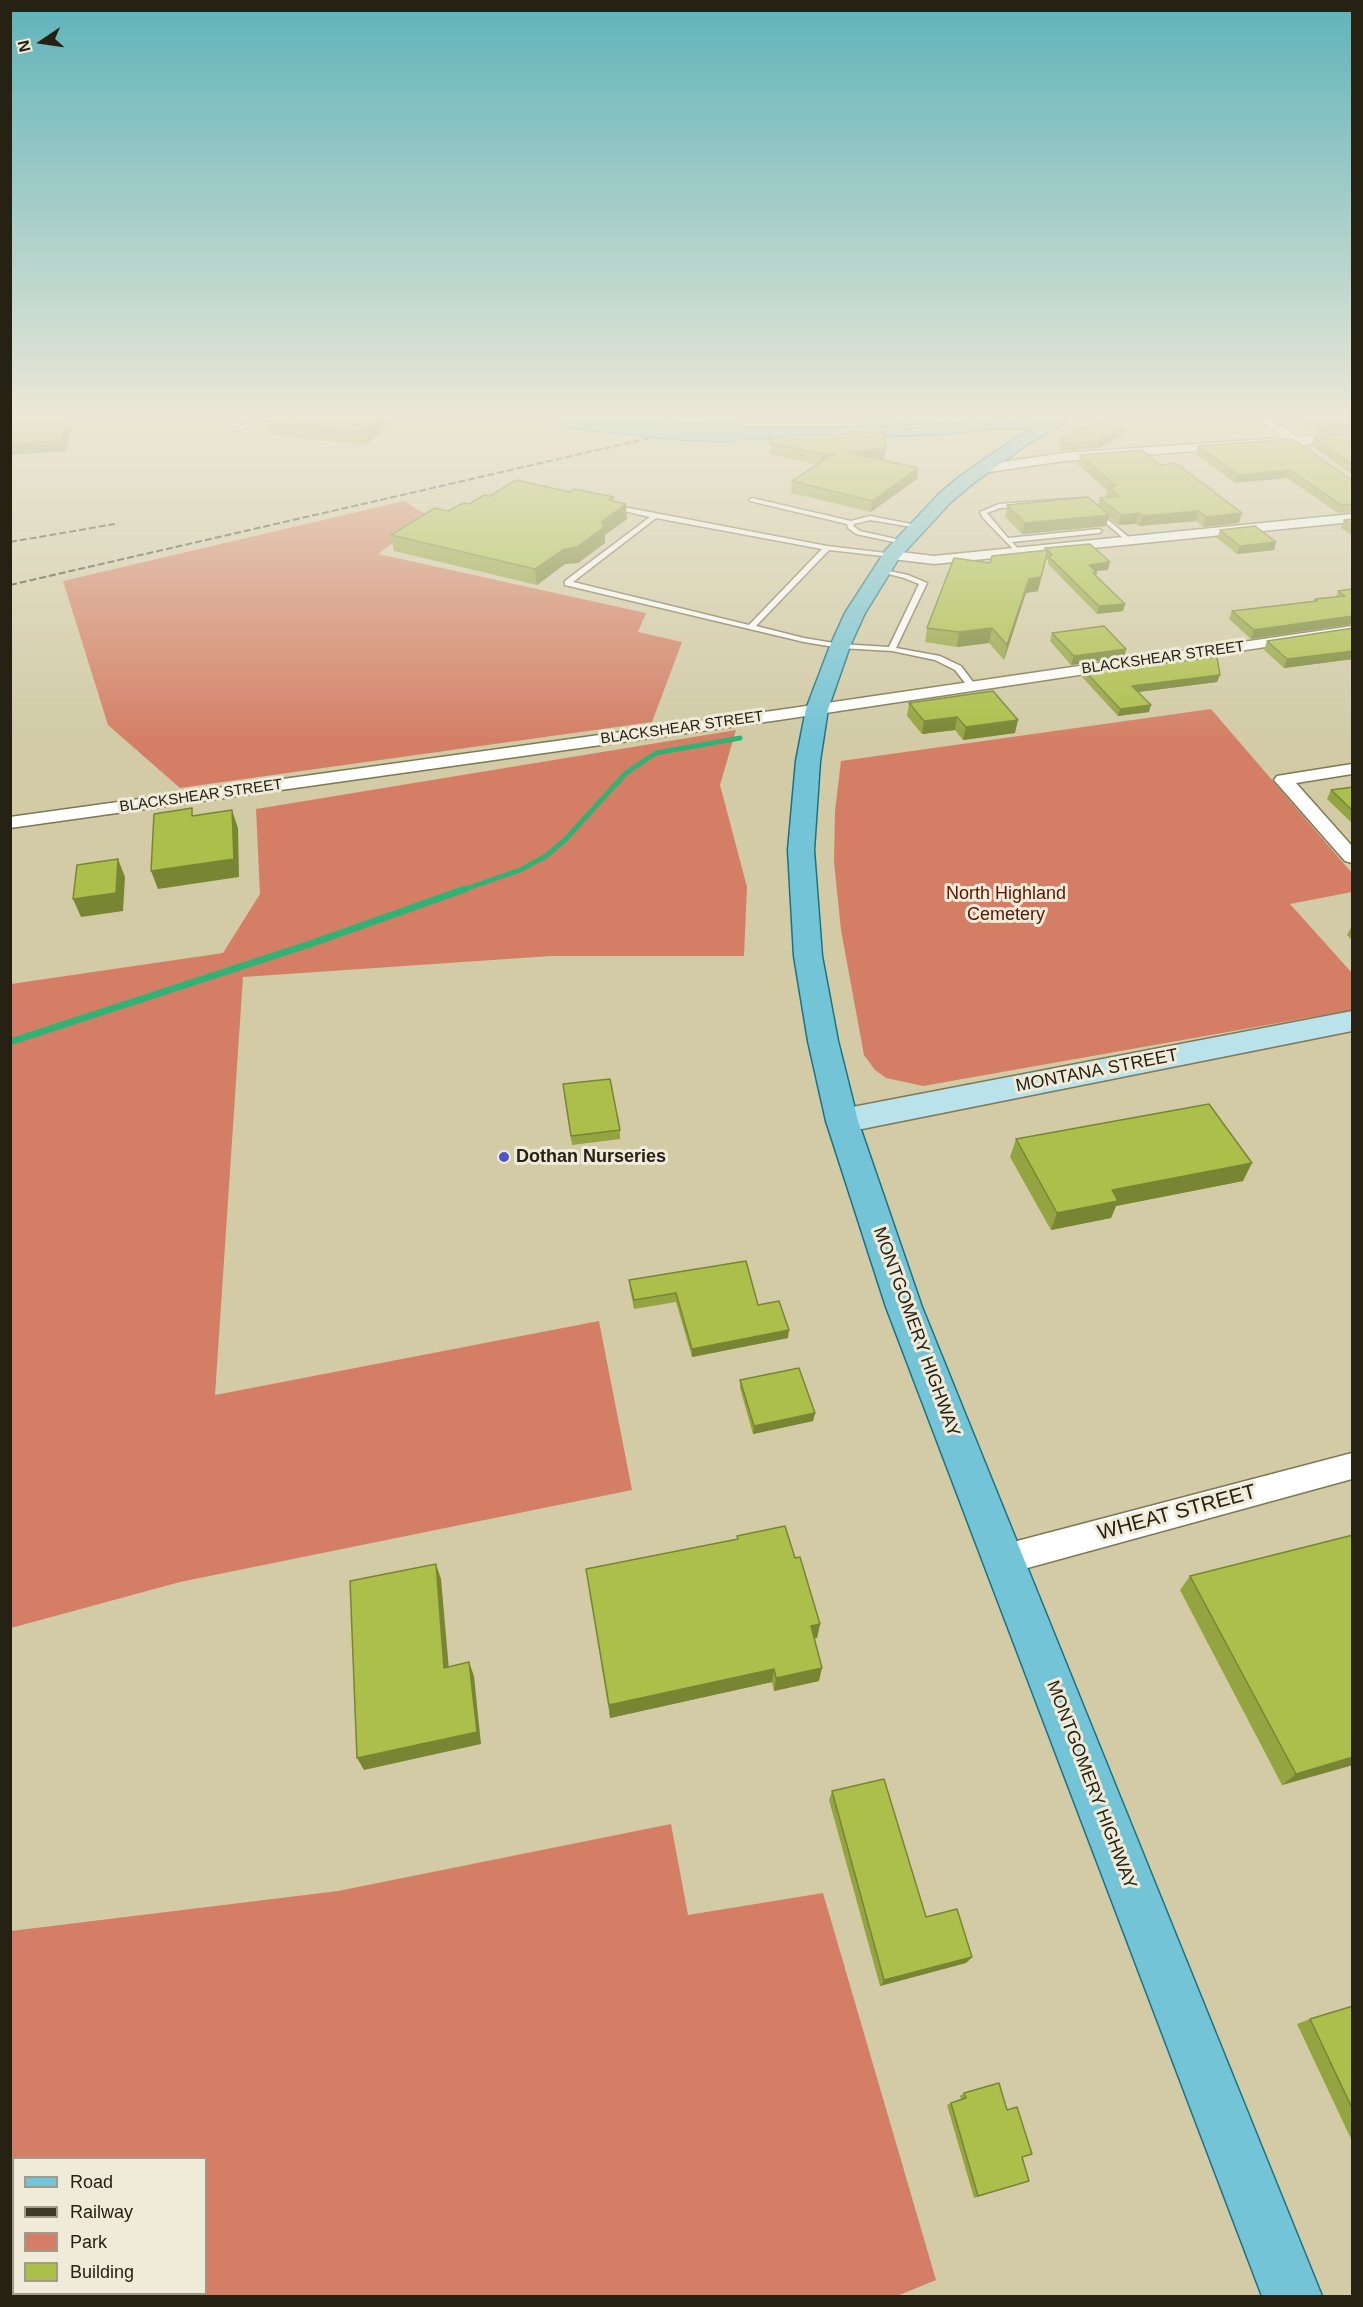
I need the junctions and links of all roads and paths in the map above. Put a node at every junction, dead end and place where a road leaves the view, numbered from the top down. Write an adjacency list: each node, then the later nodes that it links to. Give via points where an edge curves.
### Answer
1 (642, 526): 15 (lane, via 568,583)
2 (707, 526): 12 (lane)
3 (850, 526): 13 (lane, via 858,533)
4 (877, 526): 13 (lane)
5 (920, 526): 13 (main road, MONTGOMERY HIGHWAY)
6 (993, 526): 10 (lane)
7 (1113, 526): 11 (lane)
8 (1279, 526): 11 (street)
9 (1099, 531): 10 (lane)
10 (1007, 540): 14 (lane)
11 (1130, 541): 14 (street)
12 (827, 548): 13 (lane); 15 (lane)
13 (898, 549): 14 (street, via 934,560); 17 (main road, MONTGOMERY HIGHWAY, via 855,613); 18 (lane, via 906,576 923,583)
14 (1018, 552)
15 (750, 628): 17 (lane)
16 (1353, 630): 19 (street, BLACKSHEAR STREET)
17 (840, 646): 18 (lane); 20 (main road, MONTGOMERY HIGHWAY)
18 (892, 650): 19 (lane, via 937,658 958,668)
19 (972, 686): 20 (street, BLACKSHEAR STREET)
20 (817, 709): 22 (street, BLACKSHEAR STREET); 25 (main road, MONTGOMERY HIGHWAY, via 802,817 804,920 815,1004)
21 (1353, 769): 23 (street, via 1283,780)
22 (10, 823)
23 (1353, 857)
24 (1353, 1022): 25 (street, MONTANA STREET)
25 (842, 1120): 27 (main road, MONTGOMERY HIGHWAY, via 904,1307)
26 (1353, 1466): 27 (street, WHEAT STREET)
27 (1002, 1560): 28 (main road, MONTGOMERY HIGHWAY)
28 (1293, 2296)

